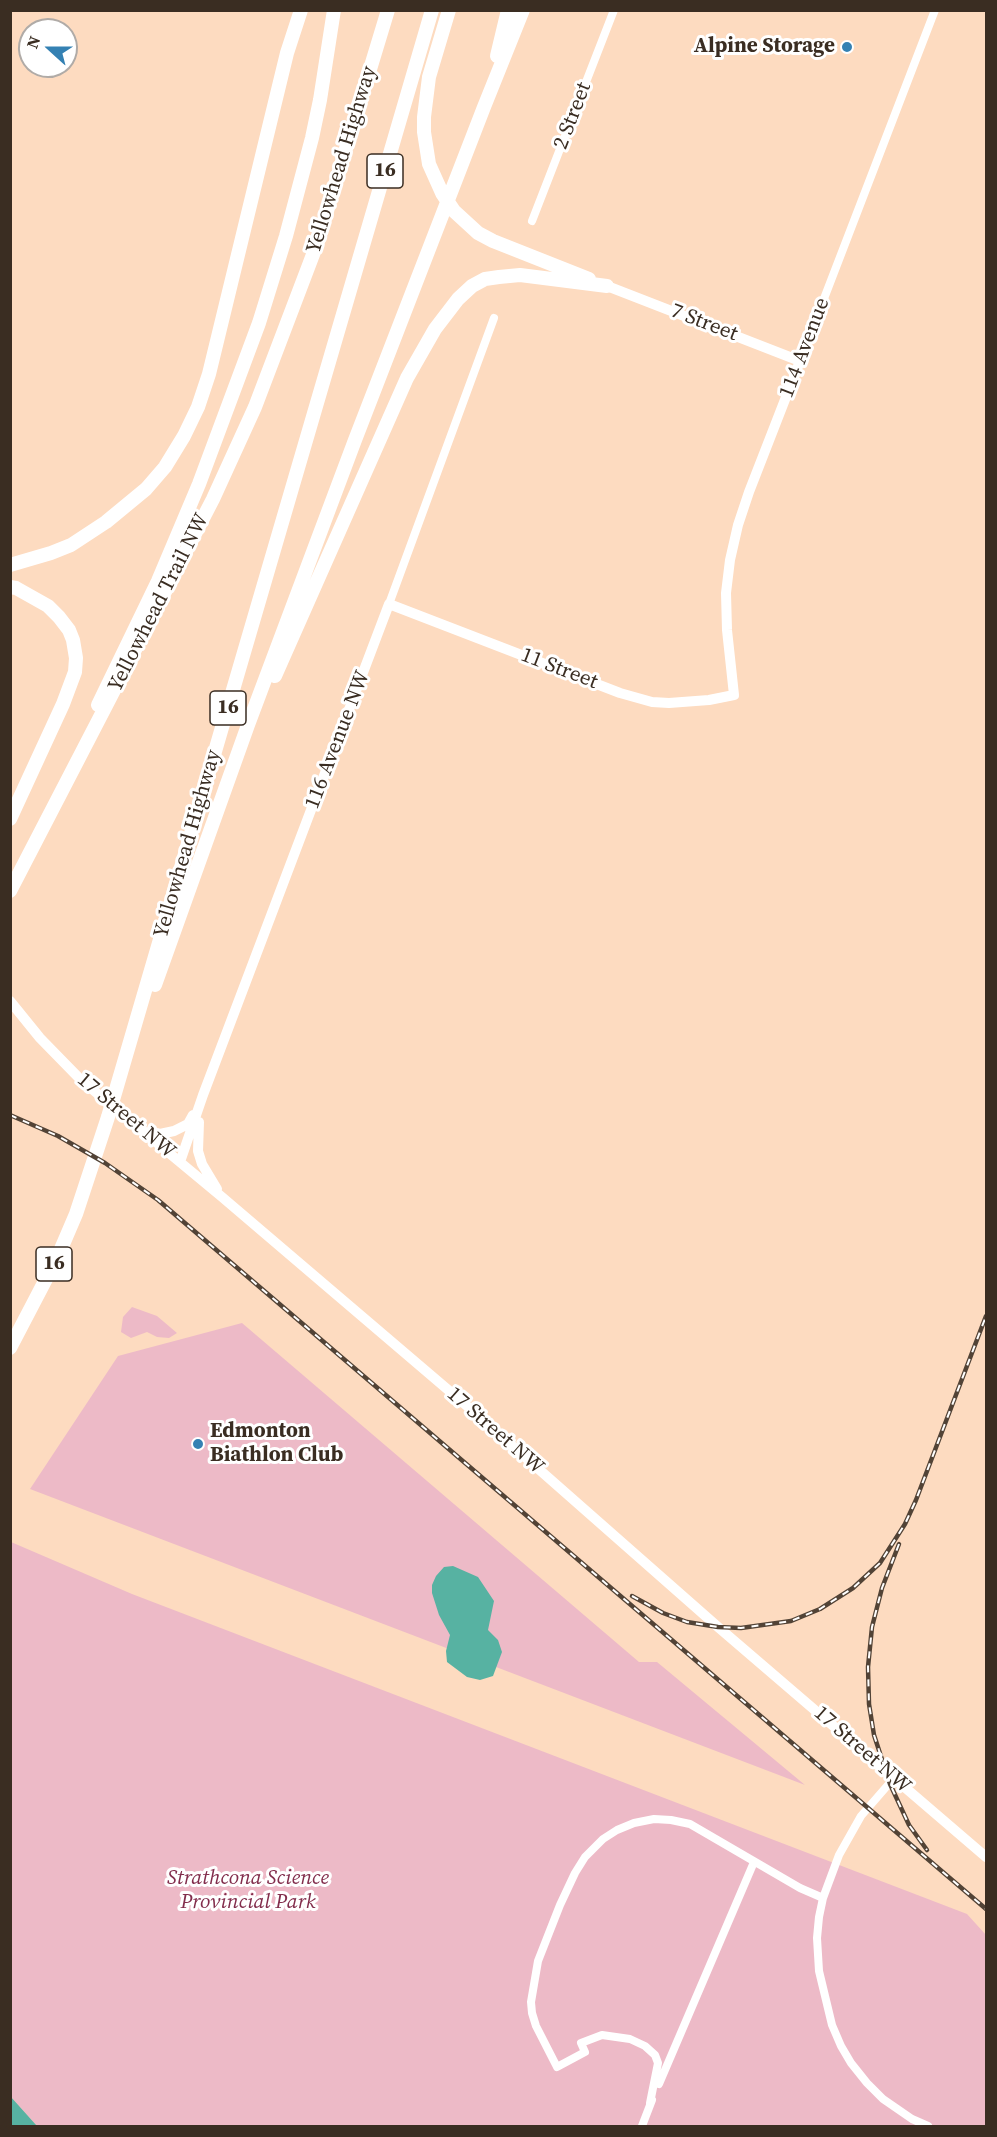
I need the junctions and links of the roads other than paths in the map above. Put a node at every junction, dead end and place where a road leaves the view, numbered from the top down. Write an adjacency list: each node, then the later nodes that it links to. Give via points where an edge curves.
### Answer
1 (300, 10): 16 (highway, via 208,374 184,436 146,489 106,522 61,549)
2 (334, 10): 21 (highway, via 312,138 286,236 237,387 195,495 106,686)
3 (388, 10): 13 (highway, Yellowhead Highway / 16, via 317,244)
4 (432, 10): 25 (highway, Yellowhead Highway / 16)
5 (449, 10): 12 (highway, via 429,77 424,117 429,164 441,193 465,224 478,233)
6 (508, 10): 10 (highway)
7 (523, 10): 10 (highway)
8 (614, 10): 11 (street, 2 Street)
9 (935, 10): 15 (street, 114 Avenue)
10 (484, 107): 20 (highway)
11 (532, 221)
12 (607, 286): 15 (street, 7 Street); 20 (highway, via 520,275 485,279 472,286 449,310 407,378 276,675)
13 (292, 308): 21 (highway, Yellowhead Trail NW / 16, via 255,407 213,499)
14 (494, 318): 18 (street, 116 Avenue NW)
15 (800, 361): 19 (street, 114 Avenue, via 749,492 730,560 727,630)
16 (10, 565)
17 (10, 587): 22 (highway, via 48,606 59,617 69,630 76,658 63,704)
18 (389, 604): 19 (street, 11 Street, via 652,702); 26 (street, 116 Avenue NW)
19 (734, 695)
20 (248, 725): 25 (highway)
21 (67, 782): 23 (highway, Yellowhead Trail NW / 16)
22 (10, 819)
23 (10, 891)
24 (10, 1001): 27 (street, 17 Street NW, via 81,1080)
25 (117, 1086): 30 (highway, Yellowhead Highway / 16, via 58,1256)
26 (203, 1095): 27 (street, via 188,1124 160,1134); 28 (street, 116 Avenue NW); 29 (street, via 198,1151)
27 (144, 1132): 28 (street, 17 Street NW)
28 (180, 1162): 29 (street, 17 Street NW)
29 (222, 1197): 31 (street, 17 Street NW)
30 (10, 1348)
31 (894, 1778): 32 (street, 17 Street NW); 34 (street, via 850,1833)
32 (987, 1857)
33 (754, 1862): 34 (street); 35 (street); 35 (street, via 690,1824 654,1819 634,1823 603,1839 585,1857 560,1905 538,1961 531,2002 536,2026 557,2067 585,2052 581,2043 602,2035 630,2039 645,2046 658,2063)
34 (823, 1898): 37 (street, via 817,1938 819,1971 841,2046 875,2091)
35 (650, 2103): 36 (street)
36 (642, 2127)
37 (928, 2127)

